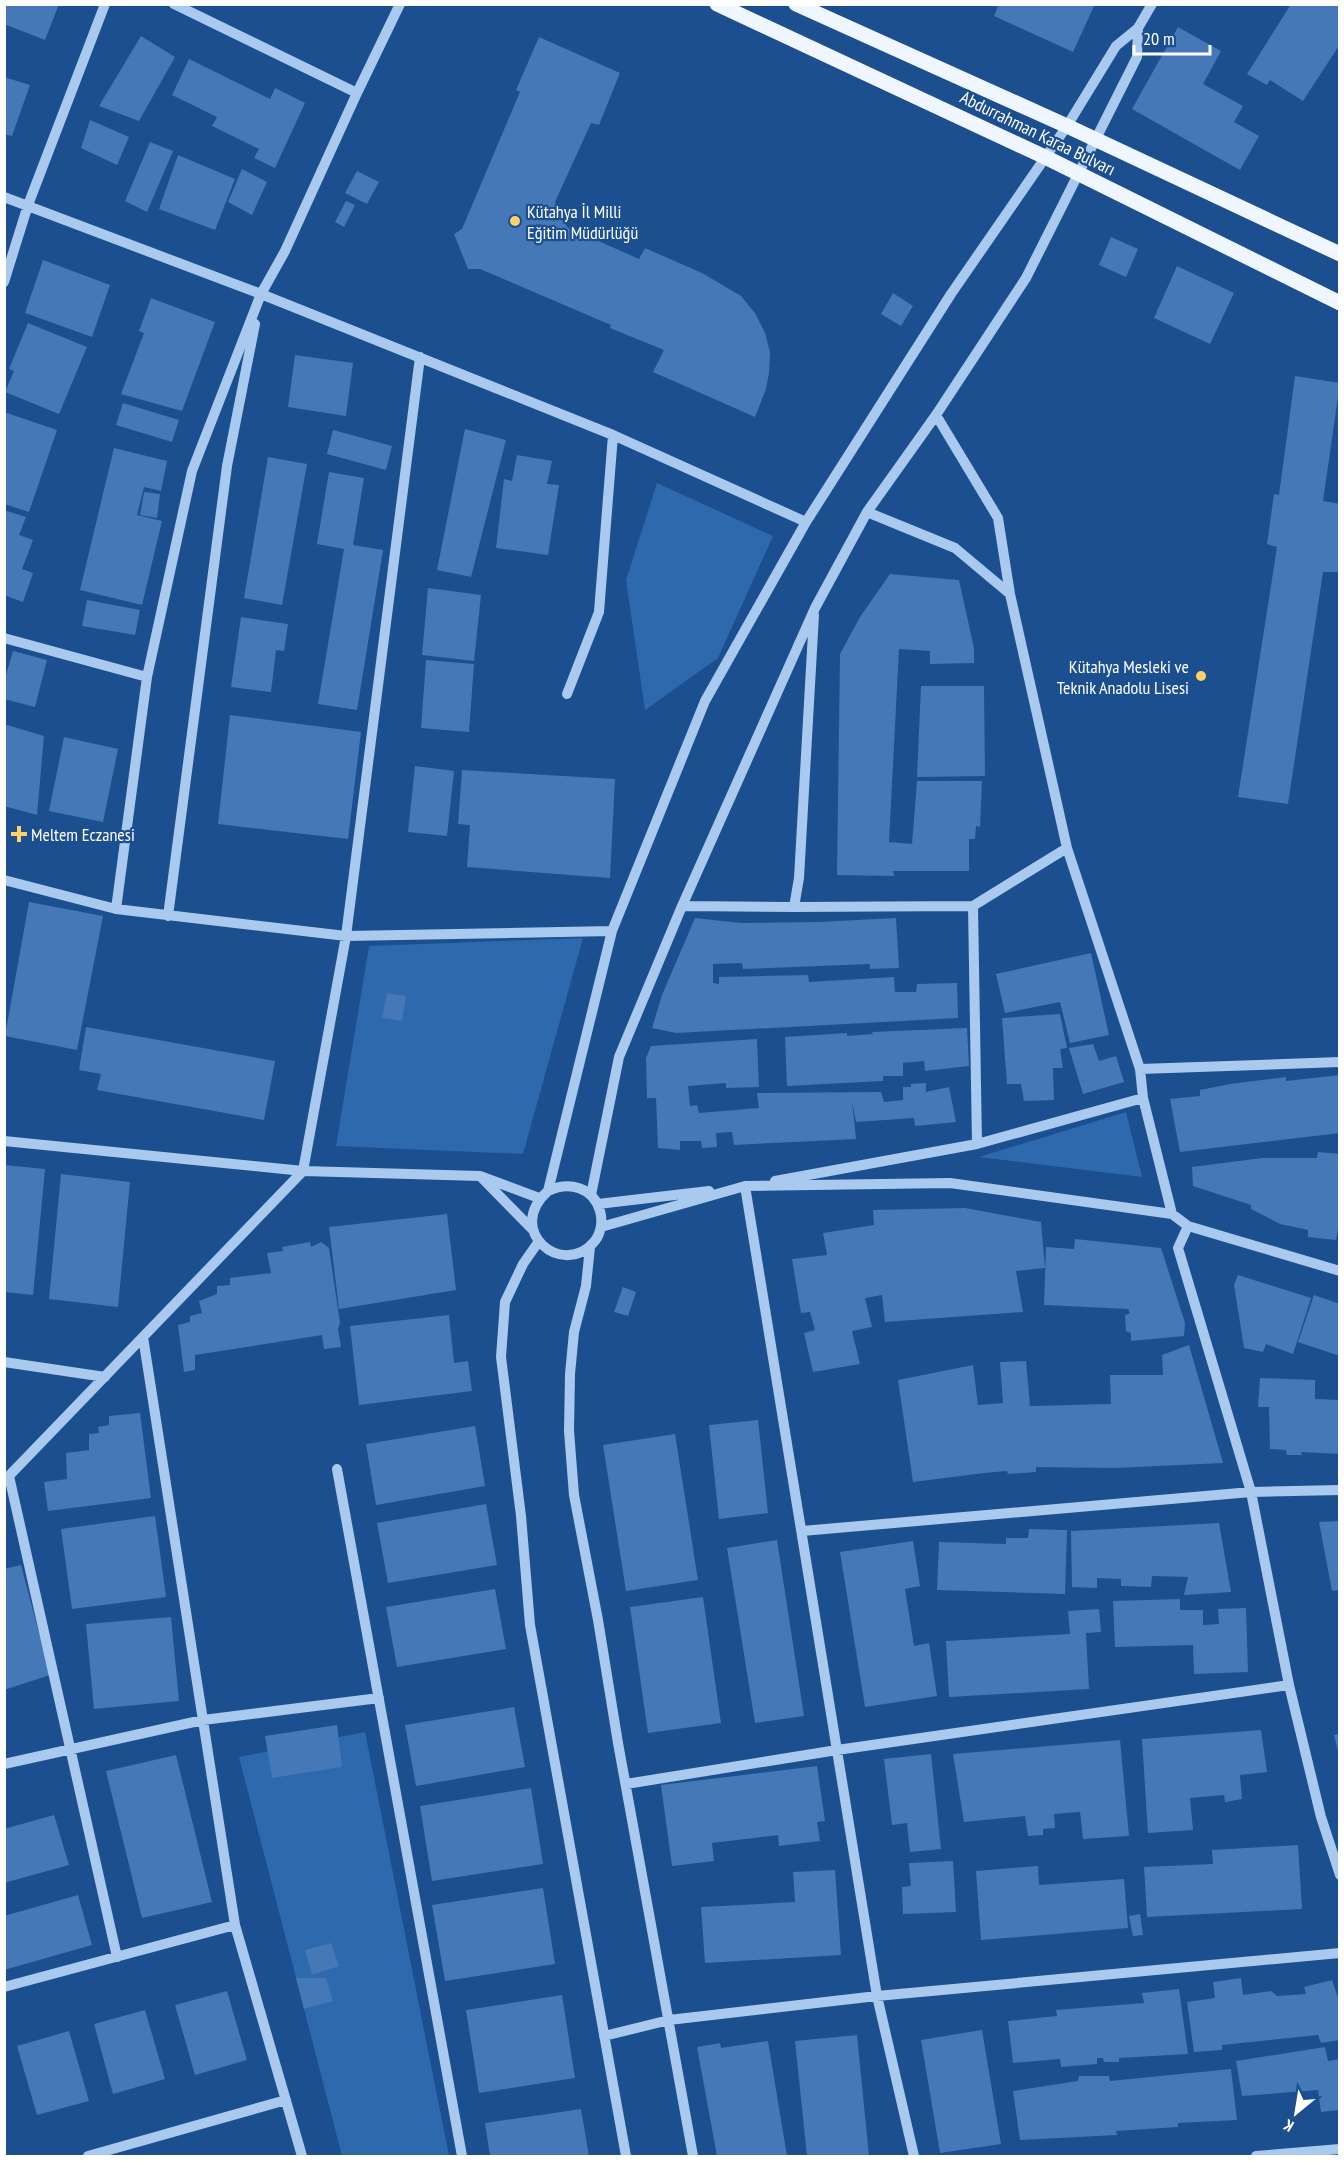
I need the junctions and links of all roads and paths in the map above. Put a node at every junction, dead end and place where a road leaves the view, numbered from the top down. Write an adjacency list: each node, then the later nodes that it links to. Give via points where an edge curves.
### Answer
1 (105, 4): 14 (street)
2 (174, 4): 8 (street)
3 (400, 4): 8 (street)
4 (717, 4): 11 (main road, Abdurrahman Karaa Bulvarı)
5 (796, 4): 9 (main road, Abdurrahman Karaa Bulvarı)
6 (1152, 4): 7 (street)
7 (1138, 28): 9 (street, via 1116,46); 10 (street, via 1137,57)
8 (357, 93): 17 (street, via 285,251)
9 (1067, 126): 10 (main road, Abdurrahman Karaa Bulvarı); 11 (street)
10 (1096, 139): 12 (street); 15 (main road, Abdurrahman Karaa Bulvarı)
11 (1046, 157): 12 (main road, Abdurrahman Karaa Bulvarı); 23 (street, via 951,294)
12 (1079, 174): 18 (main road, Abdurrahman Karaa Bulvarı); 20 (street, via 1026,278)
13 (4, 197): 14 (street)
14 (28, 205): 16 (street); 17 (street)
15 (1340, 254)
16 (4, 282)
17 (261, 294): 19 (street); 27 (street, via 192,471); 35 (street, via 227,466)
18 (1340, 303)
19 (420, 357): 21 (street); 37 (street)
20 (936, 415): 22 (street); 24 (street, via 998,518)
21 (614, 435): 23 (street); 28 (street, via 599,612)
22 (867, 512): 24 (street, via 955,548); 25 (street)
23 (806, 522): 36 (street, via 705,701)
24 (1010, 594): 29 (street)
25 (815, 608): 31 (street); 33 (street)
26 (4, 638): 27 (street)
27 (147, 677): 34 (street)
28 (567, 694)
29 (1067, 848): 32 (street); 39 (street)
30 (4, 880): 34 (street)
31 (682, 906): 33 (street); 47 (street, via 620,1057)
32 (973, 906): 33 (street); 42 (street)
33 (794, 907)
34 (116, 909): 35 (street)
35 (168, 916): 37 (street)
36 (612, 931): 37 (street); 46 (street)
37 (346, 936): 43 (street)
38 (1340, 1062): 39 (street)
39 (1140, 1069): 40 (street)
40 (1143, 1098): 42 (street); 49 (street)
41 (4, 1141): 43 (street)
42 (977, 1144): 45 (street)
43 (303, 1171): 44 (street); 56 (street)
44 (480, 1176): 46 (street); 52 (street)
45 (745, 1186): 48 (street); 49 (street, via 950,1183); 51 (street); 63 (street)
46 (544, 1194): 47 (street, via 570,1185); 52 (street, via 534,1208)
47 (591, 1195): 48 (street)
48 (598, 1204): 51 (street)
49 (1172, 1214): 50 (street)
50 (1188, 1226): 55 (street); 62 (street, via 1178,1248)
51 (601, 1227): 54 (street)
52 (533, 1230): 53 (street)
53 (538, 1241): 54 (street, via 557,1254 580,1253); 78 (street, via 505,1302 501,1357 520,1504 530,1625)
54 (590, 1246): 70 (street, via 586,1286 574,1332 569,1431 574,1495)
55 (1340, 1271)
56 (143, 1337): 58 (street); 66 (street)
57 (4, 1362): 58 (street)
58 (105, 1377): 60 (street)
59 (337, 1469): 65 (street)
60 (7, 1479): 67 (street)
61 (1340, 1490): 62 (street)
62 (1251, 1492): 63 (street); 64 (street)
63 (802, 1531): 68 (street)
64 (1289, 1685): 68 (street); 71 (street, via 1321,1817)
65 (379, 1698): 66 (street); 83 (street)
66 (203, 1720): 67 (street); 72 (street)
67 (70, 1749): 69 (street); 74 (street)
68 (837, 1750): 70 (street); 76 (street)
69 (4, 1764)
70 (626, 1784): 77 (street)
71 (1340, 1875)
72 (235, 1925): 74 (street); 79 (street)
73 (1340, 1953): 76 (street)
74 (117, 1957): 75 (street)
75 (4, 1987)
76 (877, 1996): 77 (street); 86 (street)
77 (669, 2020): 78 (street); 85 (street)
78 (604, 2036): 84 (street)
79 (286, 2100): 81 (street); 82 (street)
80 (1340, 2149): 87 (street)
81 (88, 2157)
82 (302, 2157)
83 (462, 2157)
84 (626, 2157)
85 (693, 2157)
86 (914, 2157)
87 (1256, 2157)

